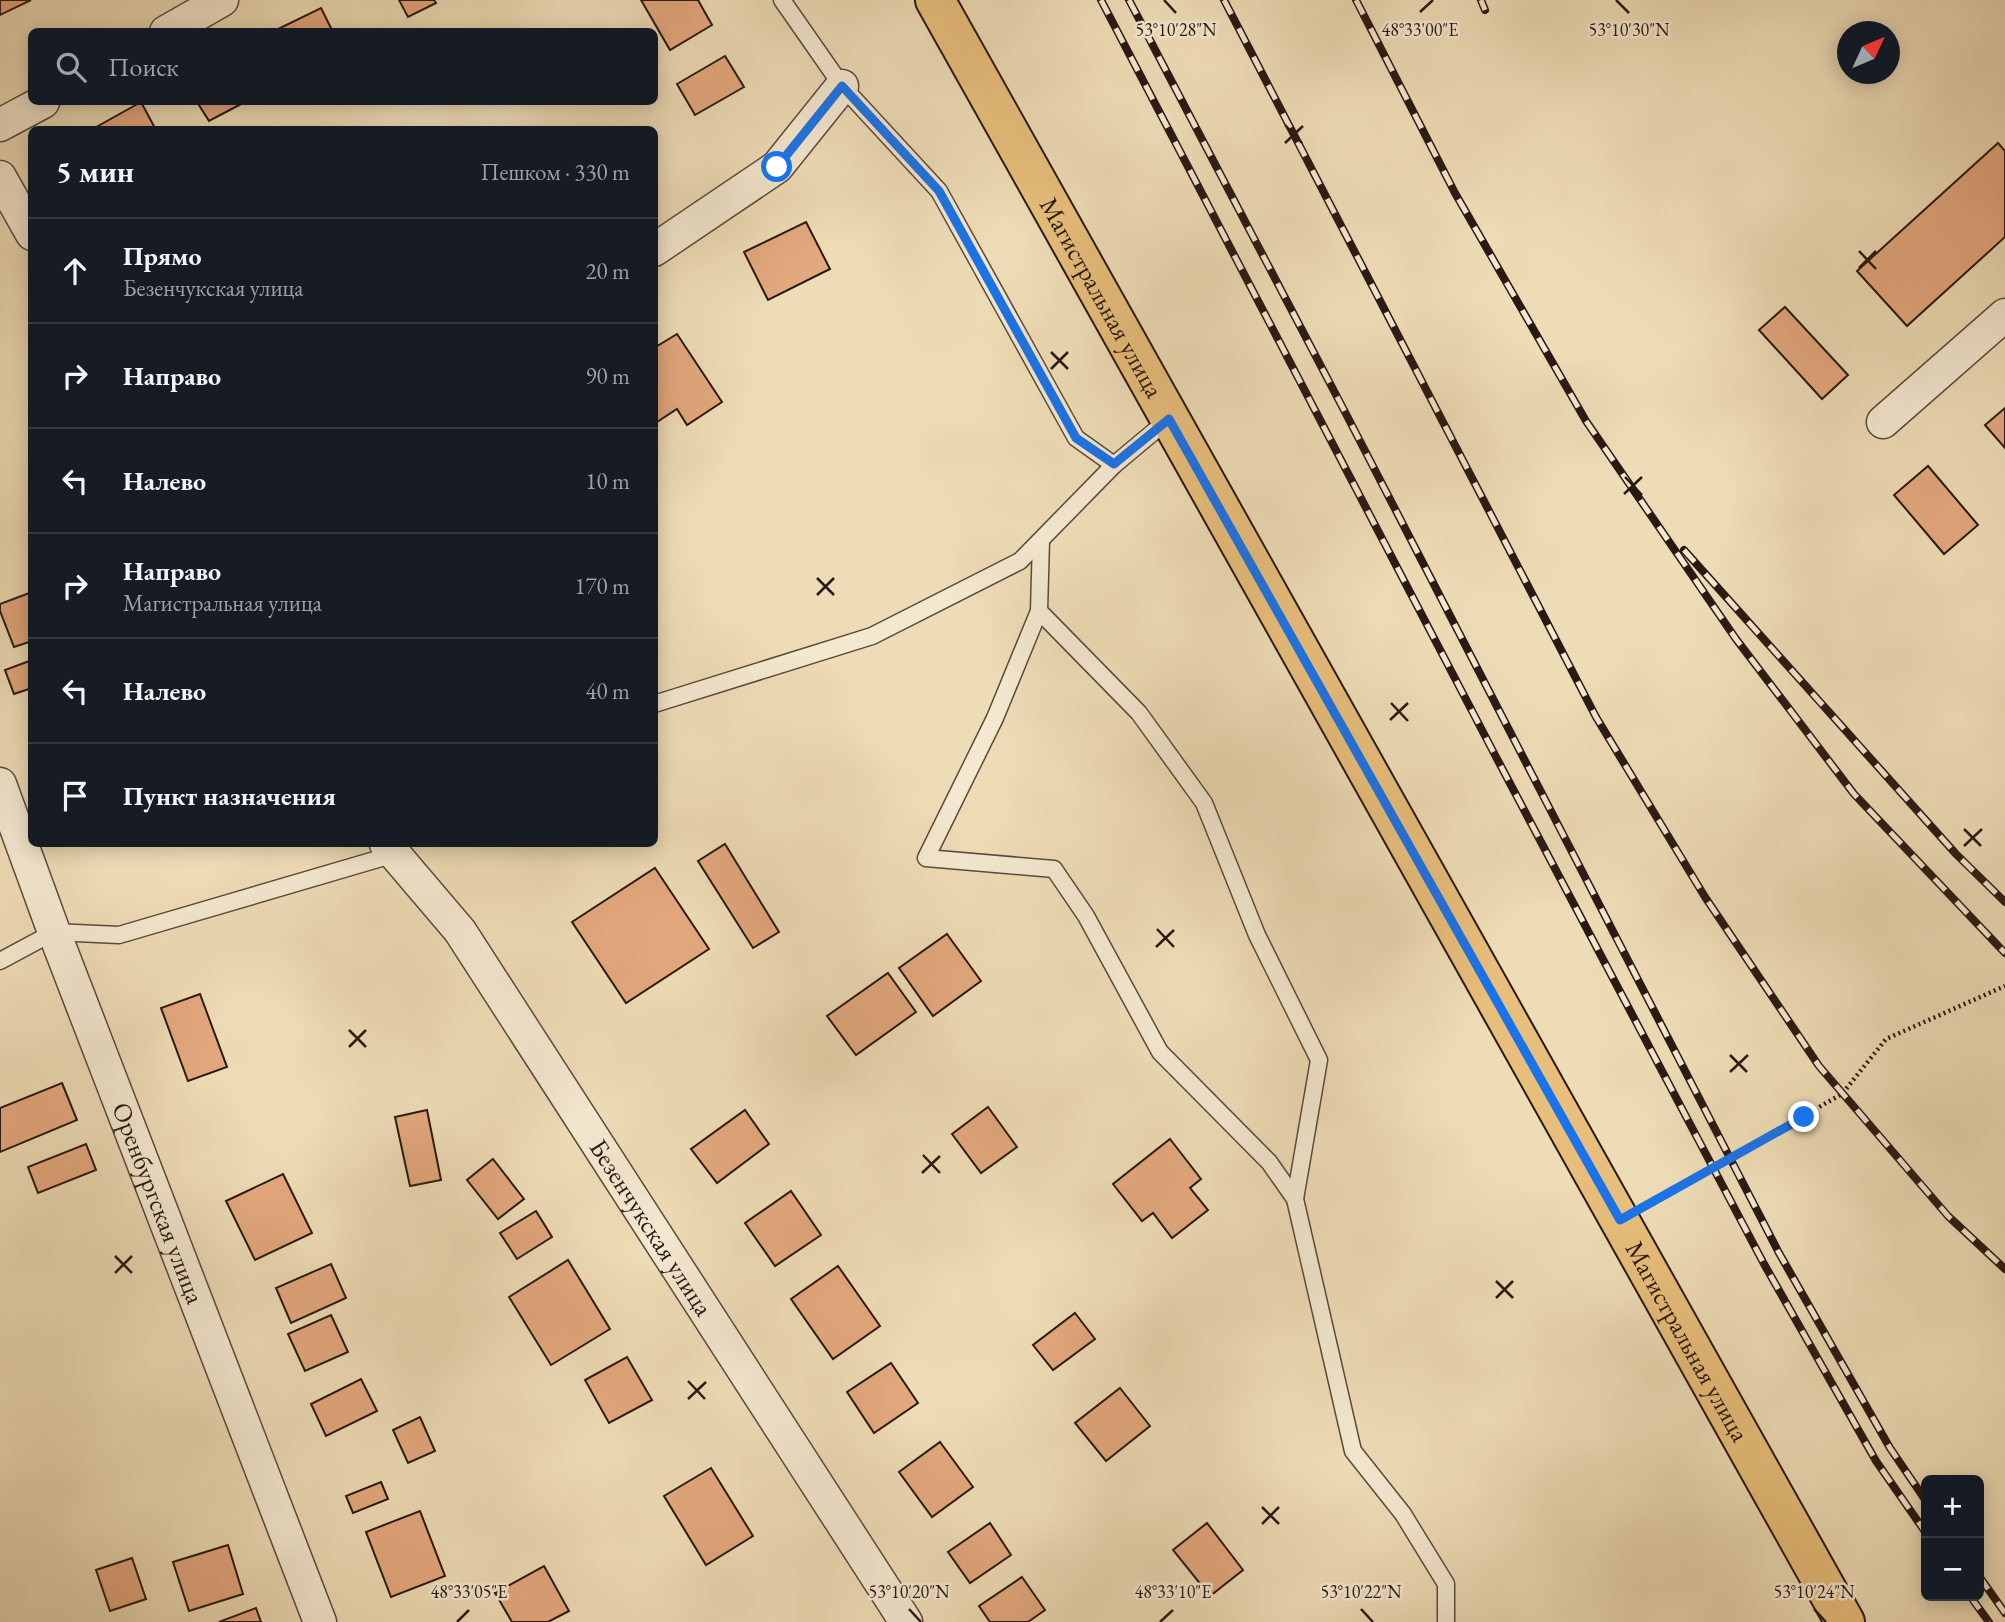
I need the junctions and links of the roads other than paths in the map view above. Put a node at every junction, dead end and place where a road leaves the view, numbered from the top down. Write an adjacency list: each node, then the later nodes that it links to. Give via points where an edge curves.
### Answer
1 (222, 0): 4 (street)
2 (782, 0): 5 (lane)
3 (934, 0): 12 (main road, Магистральная улица)
4 (173, 28)
5 (842, 86): 10 (street, via 777,167); 14 (lane, via 939,191 1076,438)
6 (37, 105): 7 (street)
7 (0, 125)
8 (0, 177): 9 (street)
9 (28, 227)
10 (658, 247)
11 (2005, 315): 13 (street)
12 (1169, 419): 14 (lane); 26 (main road, Магистральная улица)
13 (1883, 422)
14 (1114, 464): 15 (lane)
15 (1041, 540): 16 (lane); 17 (lane, via 1020,561 872,636)
16 (1039, 611): 22 (lane, via 1139,713 1204,803 1257,935 1320,1060); 22 (lane, via 995,718 926,858 1054,869 1086,916 1160,1052 1269,1161)
17 (658, 703)
18 (0, 784): 20 (street, Оренбургская улица)
19 (391, 849): 20 (lane, via 119,935); 24 (street, Безенчукская улица, via 460,931)
20 (54, 933): 21 (lane); 23 (street, Оренбургская улица)
21 (0, 961)
22 (1295, 1199): 25 (lane, via 1353,1451 1403,1514 1446,1584)
23 (320, 1622)
24 (906, 1622)
25 (1446, 1622)
26 (1846, 1622)

